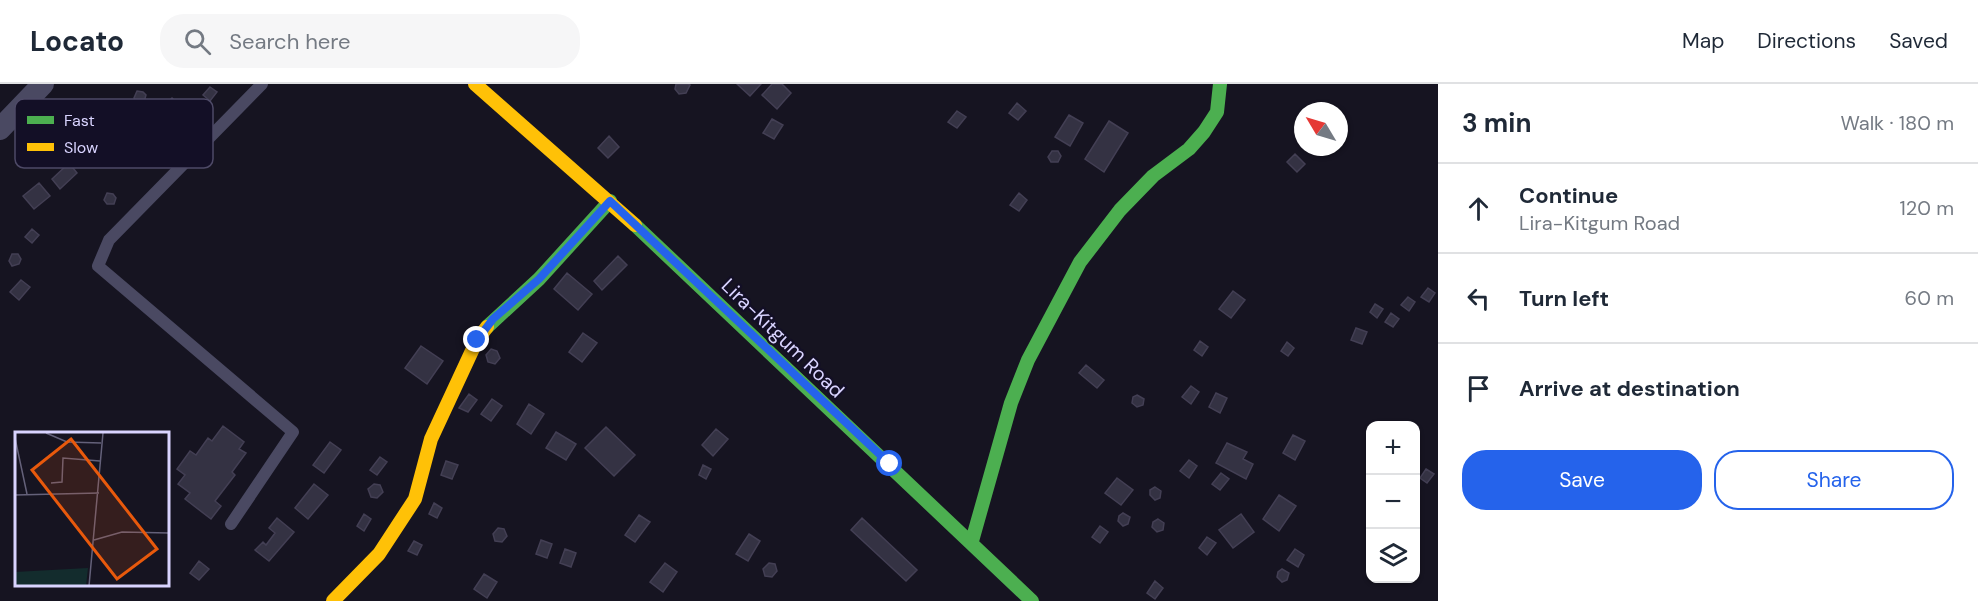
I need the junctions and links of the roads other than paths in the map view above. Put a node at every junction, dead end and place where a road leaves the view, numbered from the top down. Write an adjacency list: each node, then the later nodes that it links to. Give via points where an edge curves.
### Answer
1 (43, 84): 5 (street)
2 (262, 84): 8 (lane)
3 (475, 84): 10 (street, Lira-Kitgum Road)
4 (1220, 84): 12 (street, via 1216,112 1204,132 1120,210 1080,262 1028,360 1011,403)
5 (29, 99)
6 (15, 113): 7 (street)
7 (0, 129)
8 (213, 134)
9 (180, 168): 11 (lane, via 110,240 98,266 293,432)
10 (610, 201): 12 (street, Lira-Kitgum Road); 13 (street, via 477,340 431,439 415,499 379,554)
11 (231, 524)
12 (972, 541): 14 (street, Lira-Kitgum Road)
13 (333, 601)
14 (1032, 601)

